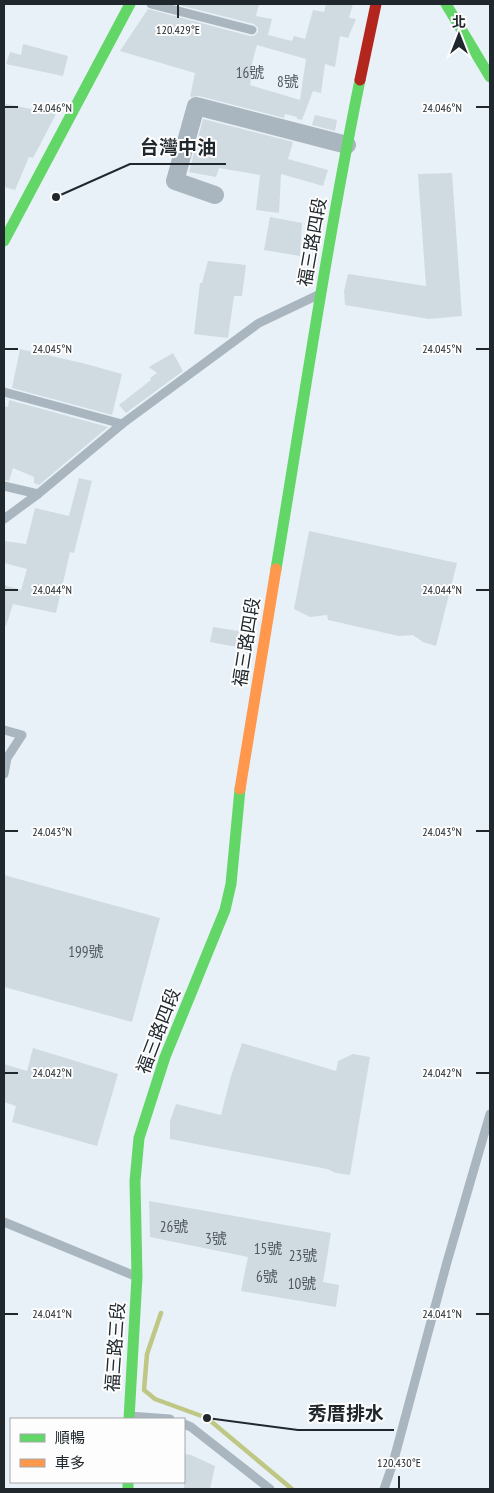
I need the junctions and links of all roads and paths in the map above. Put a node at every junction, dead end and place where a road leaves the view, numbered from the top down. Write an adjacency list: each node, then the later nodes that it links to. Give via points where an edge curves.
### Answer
1 (130, 4): 9 (street)
2 (152, 4): 5 (lane)
3 (376, 4): 7 (street, 福三路四段)
4 (446, 4): 6 (street)
5 (252, 30)
6 (490, 77)
7 (347, 145): 8 (street, via 196,106 175,181); 10 (street, 福三路四段)
8 (215, 194)
9 (4, 241)
10 (321, 294): 12 (lane, via 259,323); 20 (street, 福三路四段, via 238,803 231,884 225,910 165,1057 139,1138 135,1181)
11 (4, 392): 12 (lane)
12 (122, 424): 14 (lane)
13 (4, 486): 14 (lane)
14 (38, 494): 15 (lane)
15 (4, 519)
16 (4, 730): 17 (lane, via 22,735 7,758)
17 (4, 774)
18 (490, 1114): 25 (lane)
19 (4, 1222): 20 (lane)
20 (137, 1277): 21 (street, 福三路三段)
21 (129, 1417): 22 (lane)
22 (150, 1418)
23 (185, 1424): 24 (lane)
24 (270, 1489)
25 (384, 1489)

